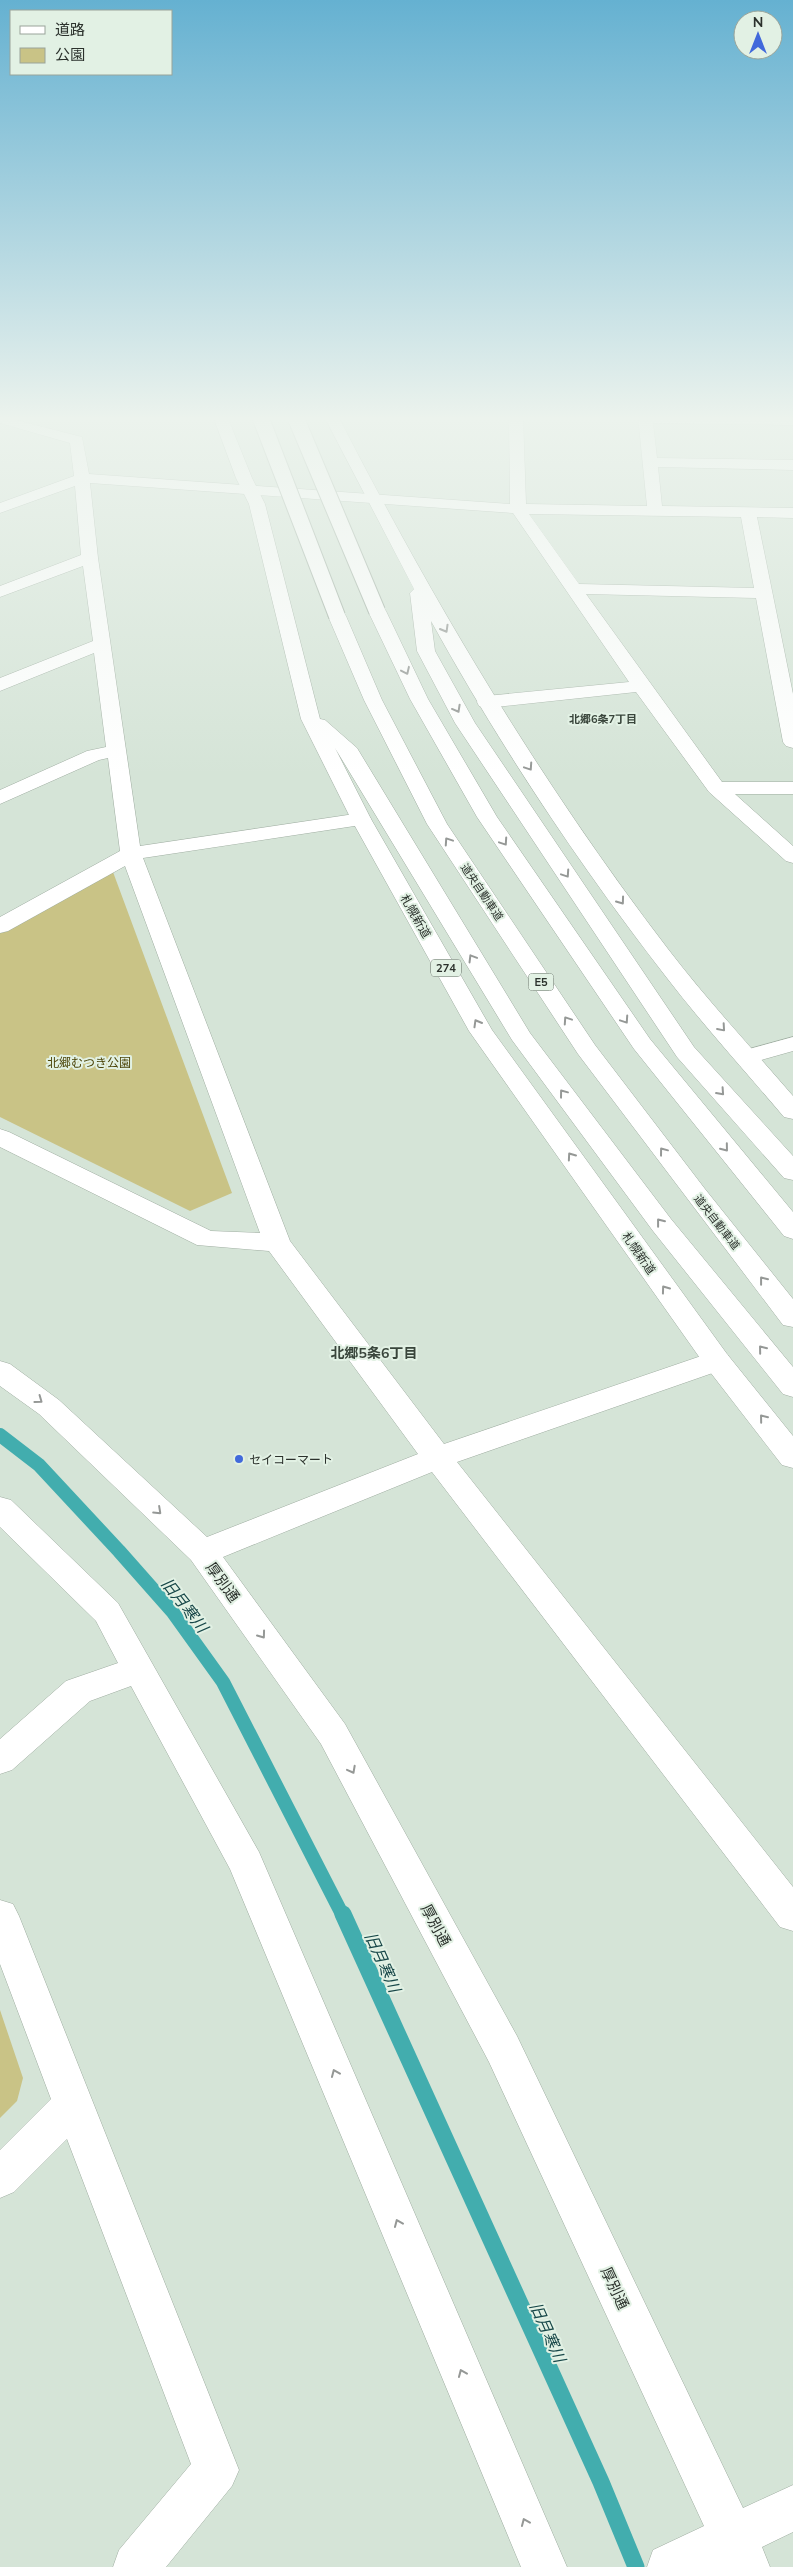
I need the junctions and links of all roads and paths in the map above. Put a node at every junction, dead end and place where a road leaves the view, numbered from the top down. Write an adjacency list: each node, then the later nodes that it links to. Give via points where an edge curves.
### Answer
1 (88, 536): 8 (main road)
2 (265, 536): 18 (main road, 札幌新道 / 274)
3 (306, 536): 35 (main road, 道央自動車道 / E5, one-way to 3, bridge, via 586,1048 437,824 373,700)
4 (345, 536): 33 (main road, one-way to 33, bridge, via 419,699 487,816 642,1044)
5 (393, 536): 9 (main road)
6 (536, 536): 10 (main road)
7 (753, 536): 12 (main road)
8 (90, 558): 11 (main road); 13 (main road)
9 (418, 581): 17 (main road, one-way to 17); 32 (main road, one-way to 32, via 426,651 465,723 685,1052)
10 (572, 589): 12 (main road); 15 (main road)
11 (0, 592)
12 (766, 593): 16 (main road)
13 (103, 644): 14 (main road); 20 (main road)
14 (0, 685)
15 (641, 686): 17 (main road); 21 (main road)
16 (788, 688): 19 (main road)
17 (486, 702): 29 (main road, one-way to 29, via 589,857 660,956)
18 (311, 719): 24 (main road, 札幌新道 / 274); 38 (main road, one-way to 18, via 662,1225 520,1035 347,748)
19 (793, 742)
20 (116, 750): 23 (main road, via 94,755); 25 (main road)
21 (716, 788): 22 (main road); 26 (main road)
22 (793, 788)
23 (0, 798)
24 (361, 819): 25 (main road); 36 (main road, 札幌新道 / 274, one-way to 24, via 481,1031)
25 (131, 854): 27 (main road); 34 (main road)
26 (793, 857)
27 (0, 926)
28 (793, 1044): 29 (main road)
29 (747, 1056): 30 (main road)
30 (793, 1112)
31 (0, 1137): 34 (main road, via 206,1239)
32 (793, 1172)
33 (793, 1230)
34 (277, 1243): 40 (main road)
35 (793, 1318)
36 (717, 1361): 39 (main road, 札幌新道 / 274, one-way to 36); 40 (main road)
37 (0, 1371): 42 (main road, 厚別通, one-way to 42, via 50,1407)
38 (793, 1387)
39 (793, 1457)
40 (437, 1458): 42 (main road); 45 (main road)
41 (0, 1508): 43 (main road, via 108,1612)
42 (202, 1552): 50 (main road, 厚別通, one-way to 50, via 333,1734 498,2040)
43 (139, 1669): 44 (main road, via 78,1691); 53 (main road, one-way to 43, via 246,1863)
44 (0, 1760)
45 (793, 1915)
46 (0, 1916): 47 (main road)
47 (73, 2105): 48 (main road); 52 (main road, via 216,2470)
48 (0, 2178)
49 (793, 2508): 50 (main road)
50 (739, 2552): 51 (main road)
51 (677, 2564)
52 (136, 2567)
53 (544, 2567)

